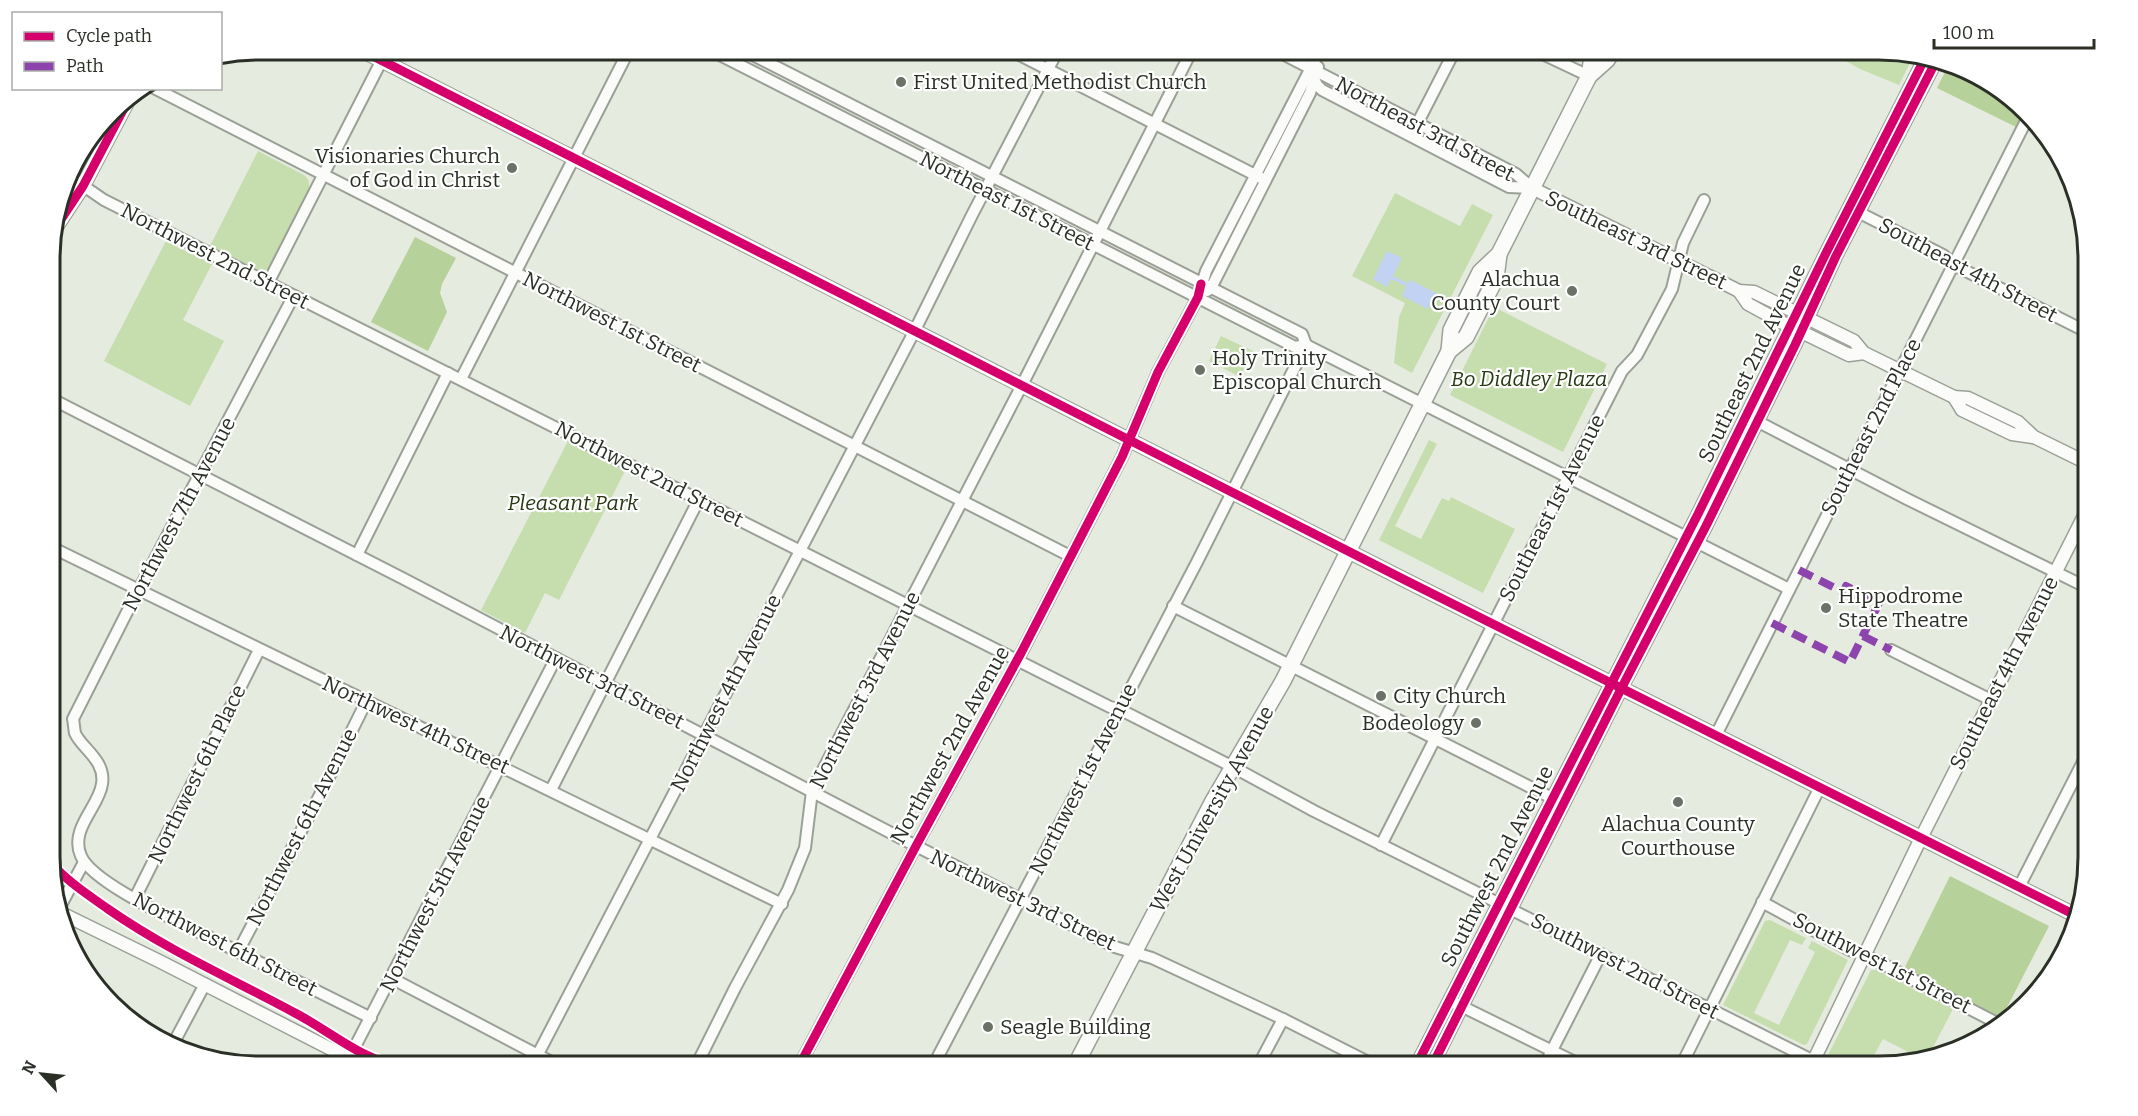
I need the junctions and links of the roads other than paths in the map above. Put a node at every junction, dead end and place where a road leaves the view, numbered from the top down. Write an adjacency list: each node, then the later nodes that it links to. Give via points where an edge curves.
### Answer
1 (381, 60): 32 (street)
2 (393, 60): 31 (main road)
3 (624, 60): 31 (street)
4 (730, 60): 19 (street, Northeast 1st Street)
5 (760, 60): 19 (street)
6 (762, 60): 28 (street, Northeast 1st Street)
7 (1030, 60): 18 (street)
8 (1053, 60): 18 (street, Northwest 4th Avenue)
9 (1187, 60): 25 (street, Northwest 3rd Avenue)
10 (1292, 60): 20 (street, Northeast 3rd Street)
11 (1316, 60): 20 (street)
12 (1450, 60): 26 (street)
13 (1555, 60): 21 (street)
14 (1591, 60): 21 (main road)
15 (1607, 60): 21 (main road)
16 (1922, 65): 24 (street, Southeast 2nd Avenue)
17 (1932, 68): 24 (street, Southeast 2nd Avenue)
18 (1048, 69): 25 (street); 33 (street, Northwest 4th Avenue)
19 (754, 72): 30 (street, Northeast 1st Street)
20 (1313, 73): 26 (street, Northeast 3rd Street); 29 (street, Northeast 3rd Street, via 1323,90); 34 (street)
21 (1589, 76): 37 (main road, West University Avenue)
22 (158, 90): 32 (street, Northwest 1st Street)
23 (120, 117): 36 (main road)
24 (1899, 121): 40 (street, Southeast 2nd Avenue)
25 (1155, 123): 34 (street); 42 (street, Northwest 3rd Avenue)
26 (1417, 123): 29 (street); 37 (street, Northeast 3rd Street, via 1516,174)
27 (2025, 124): 45 (street, Southeast 2nd Place)
28 (900, 130): 30 (street); 33 (street, Northeast 1st Street)
29 (1411, 136): 37 (street, Northeast 3rd Street, via 1509,187)
30 (893, 143): 38 (street, Northeast 1st Street)
31 (574, 157): 46 (street); 55 (main road)
32 (323, 175): 46 (street, Northwest 1st Street); 47 (street)
33 (993, 177): 38 (street, Northwest 4th Avenue); 42 (street, Northeast 1st Street)
34 (1261, 177): 48 (street)
35 (76, 181): 36 (street, Northwest 2nd Street)
36 (83, 186): 41 (main road); 47 (street, Northwest 2nd Street)
37 (1532, 188): 44 (street, Southeast 3rd Street); 63 (main road, West University Avenue, via 1499,254 1496,278 1466,337 1449,351)
38 (985, 190): 43 (street, Northeast 1st Street); 55 (street, Northwest 4th Avenue)
39 (1704, 200): 44 (street, Southeast 1st Avenue, via 1683,243)
40 (1854, 210): 45 (street, Southeast 4th Street, via 1943,255); 52 (street, Southeast 2nd Avenue)
41 (66, 211)
42 (1099, 231): 43 (street, Northwest 3rd Avenue); 48 (street, Northeast 1st Street)
43 (1092, 245): 51 (street, Northeast 1st Street); 61 (street, Northwest 3rd Avenue)
44 (1680, 261): 49 (street, Southeast 3rd Street); 70 (street, Southeast 1st Avenue, via 1659,315 1637,356 1622,371)
45 (1954, 265): 53 (street, Southeast 4th Street); 58 (street, Southeast 2nd Place)
46 (516, 273): 60 (street); 66 (street, Northwest 1st Street)
47 (268, 283): 50 (street, Northwest 2nd Street)
48 (1206, 286): 51 (street); 56 (street, Northeast 1st Street, via 1302,334)
49 (1739, 291): 52 (street, Southeast 3rd Street, via 1754,292); 54 (street, Southeast 3rd Street, via 1748,304)
50 (293, 297): 59 (street, Northwest 2nd Street); 69 (street, Northwest 7th Avenue)
51 (1198, 297): 56 (street, Northeast 1st Street, via 1295,347); 65 (street, Northwest 2nd Avenue, via 1158,372)
52 (1802, 315): 54 (street, Southeast 2nd Avenue); 57 (street, Southeast 3rd Street, via 1854,341)
53 (2078, 327)
54 (1796, 329): 57 (street, Southeast 3rd Street, via 1849,355); 64 (street, Southeast 2nd Avenue)
55 (915, 330): 61 (main road); 66 (street, Northwest 4th Avenue)
56 (1306, 345): 63 (street, Northeast 1st Street); 71 (street, Northwest 1st Avenue)
57 (1864, 353): 58 (street, Southeast 3rd Street)
58 (1899, 370): 67 (street, Southeast 3rd Street, via 1954,397 1962,410); 68 (street, Southeast 2nd Place)
59 (448, 373): 60 (street, Northwest 2nd Street); 79 (street)
60 (461, 379): 72 (street, Northwest 2nd Street)
61 (1022, 385): 65 (main road); 73 (street, Northwest 3rd Avenue)
62 (60, 403): 69 (street, Northwest 3rd Street)
63 (1422, 404): 70 (street, Northeast 1st Street); 77 (main road, West University Avenue)
64 (1752, 419): 68 (street); 75 (street, Southeast 2nd Avenue)
65 (1129, 439): 71 (main road); 80 (street, Northwest 2nd Avenue)
66 (855, 445): 73 (street, Northwest 1st Street); 76 (street, Northwest 4th Avenue)
67 (2078, 459)
68 (1850, 470): 81 (street); 83 (street, Southeast 2nd Place)
69 (200, 475): 79 (street, Northwest 3rd Street); 84 (street, Northwest 7th Avenue)
70 (1568, 478): 75 (street, Northeast 1st Street); 87 (street, Southeast 1st Avenue)
71 (1232, 491): 77 (main road); 86 (street, Northwest 1st Avenue)
72 (699, 499): 76 (street, Northwest 2nd Street); 93 (street)
73 (962, 500): 80 (street, Northwest 1st Street); 85 (street, Northwest 3rd Avenue)
74 (2078, 527): 81 (street, Southeast 4th Avenue)
75 (1691, 540): 83 (street, Northeast 1st Street); 94 (street)
76 (801, 550): 85 (street, Northwest 2nd Street); 98 (street, Northwest 4th Avenue)
77 (1349, 550): 87 (main road); 92 (main road, West University Avenue)
78 (60, 552): 84 (street, Northwest 4th Street)
79 (357, 555): 90 (street, Northwest 3rd Street)
80 (1070, 556): 91 (street, Northwest 2nd Avenue)
81 (2055, 572): 82 (street); 95 (street, Southeast 4th Avenue)
82 (2078, 583)
83 (1789, 589): 99 (street, Southeast 2nd Place)
84 (138, 591): 88 (street, Northwest 4th Street); 112 (street, Northwest 7th Avenue, via 73,719 75,734 93,753 103,783 78,839)
85 (907, 605): 91 (street, Northwest 2nd Street); 106 (street, Northwest 3rd Avenue)
86 (1173, 606): 92 (street); 97 (street, Northwest 1st Avenue)
87 (1493, 624): 94 (main road); 100 (street, Southeast 1st Avenue)
88 (259, 650): 96 (street, Northwest 4th Street); 115 (street, Northwest 6th Place)
89 (1891, 650): 95 (street)
90 (556, 658): 93 (street, Northwest 3rd Street); 101 (street, Northwest 5th Avenue)
91 (1017, 661): 97 (street, Northwest 2nd Street); 111 (street, Northwest 2nd Avenue)
92 (1291, 666): 100 (street); 102 (main road, West University Avenue)
93 (606, 683): 98 (street, Northwest 3rd Street); 105 (street)
94 (1616, 685): 99 (main road); 107 (street, Southwest 2nd Avenue); 120 (street)
95 (1991, 700): 108 (street, Southeast 4th Avenue)
96 (366, 702): 101 (street, Northwest 4th Street); 123 (street, Northwest 6th Avenue)
97 (1119, 709): 102 (street, Northwest 2nd Street); 116 (street, Northwest 1st Avenue)
98 (704, 734): 106 (street, Northwest 3rd Street); 109 (street, Northwest 4th Avenue)
99 (1716, 735): 104 (main road)
100 (1435, 738): 107 (street); 110 (street, Southeast 1st Avenue)
101 (501, 765): 105 (street, Northwest 4th Street); 127 (street, Northwest 5th Avenue)
102 (1233, 767): 110 (street, Southwest 2nd Street); 124 (main road, West University Avenue)
103 (2078, 772): 113 (street)
104 (1820, 787): 108 (main road); 118 (street)
105 (551, 790): 109 (street, Northwest 4th Street)
106 (812, 791): 111 (street, Northwest 3rd Street); 119 (street, Northwest 3rd Avenue, via 805,848)
107 (1552, 798): 117 (street, Southwest 2nd Avenue)
108 (1921, 838): 113 (main road); 126 (street, Southeast 4th Avenue)
109 (651, 839): 119 (street, Northwest 4th Street); 139 (street, Northwest 4th Avenue)
110 (1381, 845): 117 (street, Southwest 2nd Street)
111 (916, 846): 116 (street, Northwest 3rd Street); 141 (street, Northwest 2nd Avenue)
112 (84, 862): 114 (street); 115 (street, Northwest 6th Street, via 100,877)
113 (2019, 887): 121 (main road)
114 (65, 898)
115 (135, 898): 123 (street, Northwest 6th Street)
116 (1021, 899): 124 (street, Northwest 3rd Street, via 1115,948); 142 (street, Northwest 1st Avenue)
117 (1499, 902): 120 (street, Southwest 2nd Street); 129 (street, Southwest 2nd Avenue)
118 (1762, 902): 126 (street, Southwest 1st Street); 131 (street)
119 (782, 904): 140 (street, Northwest 3rd Avenue)
120 (1511, 909): 125 (street, Southwest 2nd Street); 130 (street)
121 (2070, 912)
122 (70, 917): 128 (street)
123 (238, 952): 132 (street, Northwest 6th Street)
124 (1134, 952): 133 (street, Northwest 3rd Street); 143 (main road, West University Avenue)
125 (1601, 954): 131 (street, Southwest 2nd Street); 136 (street)
126 (1865, 955): 134 (street, Southwest 1st Street); 152 (street, Southeast 4th Avenue)
127 (391, 978): 132 (street, Northwest 5th Avenue); 139 (street)
128 (205, 984): 135 (street); 137 (street)
129 (1449, 1000): 130 (street); 146 (street, Southwest 2nd Avenue)
130 (1462, 1006): 136 (street); 147 (street)
131 (1710, 1009): 150 (street); 151 (street, Southwest 2nd Street)
132 (371, 1018): 138 (street, Northwest 5th Avenue)
133 (1283, 1019): 144 (street); 145 (street, Northwest 3rd Street)
134 (1992, 1020)
135 (177, 1037)
136 (1551, 1051): 148 (street); 149 (street)
137 (334, 1056)
138 (351, 1056)
139 (537, 1056)
140 (701, 1056)
141 (804, 1056)
142 (938, 1056)
143 (1080, 1056)
144 (1263, 1056)
145 (1356, 1056)
146 (1421, 1056)
147 (1437, 1056)
148 (1549, 1056)
149 (1562, 1056)
150 (1686, 1056)
151 (1801, 1056)
152 (1820, 1056)

